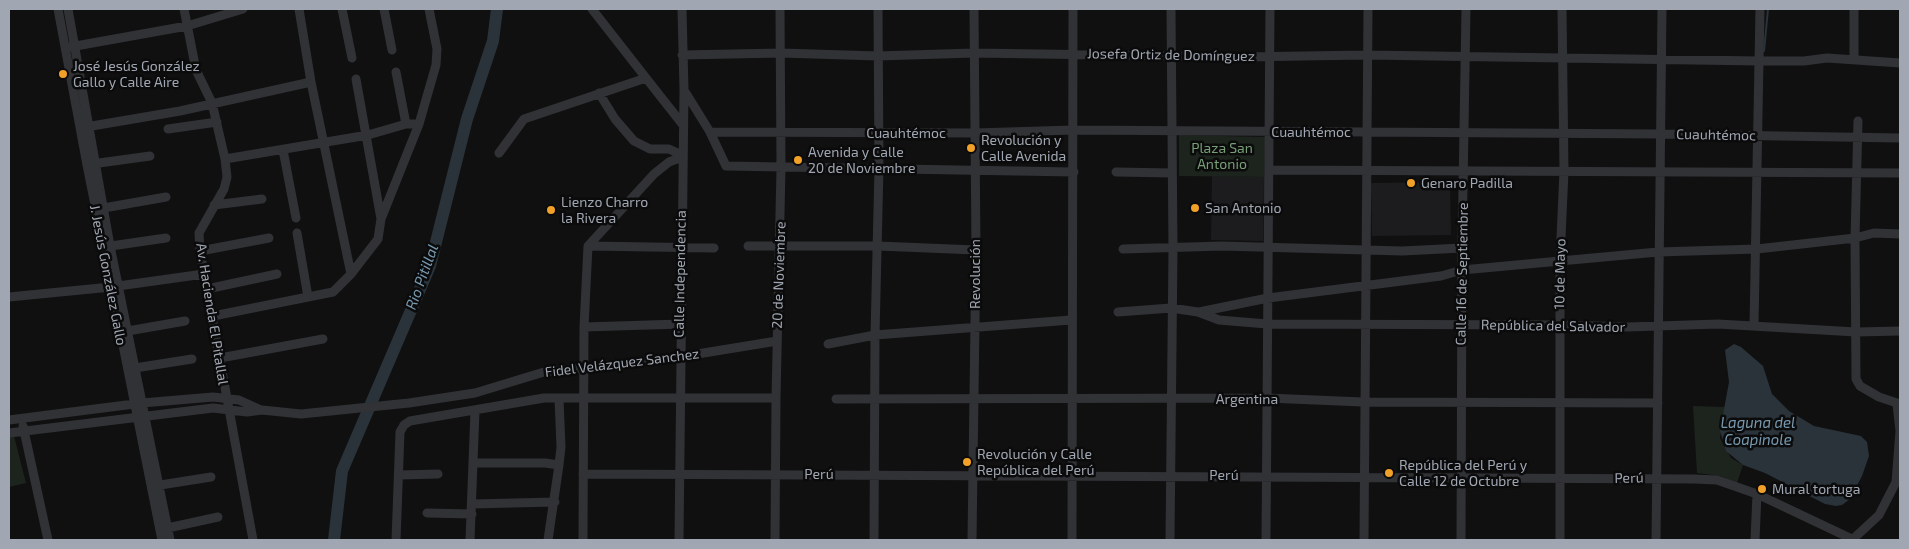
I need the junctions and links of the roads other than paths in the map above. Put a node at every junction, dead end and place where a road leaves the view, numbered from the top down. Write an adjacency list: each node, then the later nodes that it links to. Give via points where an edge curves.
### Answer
1 (58, 9): 26 (street, J. Jesús González Gallo)
2 (68, 9): 25 (street, J. Jesús González Gallo)
3 (184, 9): 24 (street, Av. Hacienda El Pitallal)
4 (243, 9): 23 (street)
5 (299, 9): 46 (street)
6 (342, 9): 37 (street)
7 (384, 9): 27 (street)
8 (429, 9): 53 (street, via 438,49)
9 (592, 9): 44 (street)
10 (682, 9): 31 (street, Calle Independencia)
11 (780, 9): 28 (street, 20 de Noviembre)
12 (878, 9): 34 (street)
13 (974, 9): 29 (street, Revolución)
14 (1073, 9): 30 (street)
15 (1171, 9): 32 (street)
16 (1270, 9): 35 (street)
17 (1368, 9): 33 (street)
18 (1466, 9): 38 (street, Calle 16 de Septiembre)
19 (1562, 9): 36 (street, 10 de Mayo)
20 (1662, 9): 40 (street)
21 (1760, 9): 41 (street)
22 (1854, 9): 39 (street)
23 (228, 10): 24 (street)
24 (187, 26): 25 (street); 49 (street, Av. Hacienda El Pitallal, via 196,70)
25 (75, 46): 26 (street); 55 (street, J. Jesús González Gallo)
26 (64, 48): 56 (street, J. Jesús González Gallo)
27 (392, 50)
28 (781, 53): 31 (street, Josefa Ortiz de Domínguez); 34 (street, Josefa Ortiz de Domínguez); 61 (street, 20 de Noviembre)
29 (974, 54): 30 (street, Josefa Ortiz de Domínguez); 34 (street, Josefa Ortiz de Domínguez); 65 (street, Revolución)
30 (1073, 54): 32 (street, Josefa Ortiz de Domínguez); 58 (street)
31 (682, 55): 47 (street, Calle Independencia)
32 (1172, 55): 35 (street, Josefa Ortiz de Domínguez); 59 (street)
33 (1367, 55): 35 (street, Josefa Ortiz de Domínguez); 38 (street, Josefa Ortiz de Domínguez); 63 (street)
34 (878, 56): 64 (street)
35 (1270, 56): 62 (street)
36 (1562, 57): 38 (street, Josefa Ortiz de Domínguez); 40 (street, Josefa Ortiz de Domínguez); 67 (street, 10 de Mayo)
37 (352, 58)
38 (1466, 58): 66 (street, Calle 16 de Septiembre)
39 (1854, 58): 41 (street, Josefa Ortiz de Domínguez); 42 (street, Josefa Ortiz de Domínguez)
40 (1660, 59): 41 (street, Josefa Ortiz de Domínguez); 68 (street)
41 (1759, 61): 70 (street)
42 (1900, 63)
43 (396, 72): 52 (street)
44 (646, 78): 48 (street); 54 (street)
45 (356, 79): 69 (street)
46 (311, 82): 49 (street); 73 (street)
47 (684, 90): 54 (street, Calle Independencia); 60 (street)
48 (599, 93): 75 (street, via 524,120); 77 (street, via 634,141 650,148 669,149)
49 (212, 102): 51 (street, Av. Hacienda El Pitallal); 55 (street)
50 (1858, 121): 71 (street)
51 (217, 122): 57 (street); 78 (street, Av. Hacienda El Pitallal)
52 (406, 124): 53 (street); 69 (street)
53 (420, 124): 99 (street)
54 (683, 126): 77 (street, Calle Independencia)
55 (90, 127): 56 (street); 79 (street, J. Jesús González Gallo)
56 (80, 128): 79 (street, J. Jesús González Gallo)
57 (168, 129)
58 (1073, 130): 59 (street, Cuauhtémoc); 65 (street, Cuauhtémoc); 89 (street)
59 (1172, 131): 62 (street, Cuauhtémoc); 92 (street)
60 (710, 132): 61 (street, Cuauhtémoc); 80 (street, via 726,166)
61 (782, 132): 64 (street, Cuauhtémoc); 80 (street, 20 de Noviembre)
62 (1270, 132): 63 (street, Cuauhtémoc); 83 (street)
63 (1367, 132): 66 (street, Cuauhtémoc); 84 (street)
64 (879, 133): 65 (street, Cuauhtémoc); 81 (street)
65 (975, 133): 82 (street, Revolución)
66 (1465, 133): 67 (street, Cuauhtémoc); 85 (street, Calle 16 de Septiembre)
67 (1563, 133): 68 (street, Cuauhtémoc); 86 (street, 10 de Mayo)
68 (1660, 134): 70 (street, Cuauhtémoc); 87 (street)
69 (368, 135): 73 (street); 99 (street)
70 (1757, 136): 71 (street, Cuauhtémoc); 88 (street)
71 (1858, 138): 72 (street, Cuauhtémoc); 93 (street)
72 (1900, 138)
73 (325, 143): 74 (street); 125 (street)
74 (283, 150): 78 (street); 98 (street)
75 (499, 153)
76 (150, 156): 79 (street)
77 (682, 156): 105 (street, via 654,174); 110 (street, Calle Independencia)
78 (225, 159): 96 (street, Av. Hacienda El Pitallal, via 227,177)
79 (91, 165): 97 (street, J. Jesús González Gallo)
80 (781, 168): 81 (street); 107 (street, 20 de Noviembre)
81 (879, 168): 82 (street); 108 (street)
82 (975, 170): 89 (street); 117 (street, Revolución)
83 (1270, 170): 84 (street); 112 (street)
84 (1367, 170): 85 (street); 115 (street)
85 (1464, 171): 86 (street); 113 (street, Calle 16 de Septiembre)
86 (1564, 171): 87 (street); 121 (street, 10 de Mayo)
87 (1659, 171): 88 (street); 120 (street)
88 (1756, 171): 93 (street); 116 (street)
89 (1074, 172): 136 (street)
90 (1116, 172): 92 (street)
91 (1900, 172): 93 (street)
92 (1172, 173): 114 (street)
93 (1856, 173): 104 (street)
94 (166, 197): 97 (street)
95 (262, 199): 96 (street)
96 (214, 205): 119 (street, Av. Hacienda El Pitallal, via 199,233)
97 (99, 208): 109 (street, J. Jesús González Gallo)
98 (296, 218)
99 (381, 219): 125 (street, via 378,239)
100 (297, 233): 130 (street)
101 (1900, 234): 104 (street, via 1874,233)
102 (166, 238): 109 (street)
103 (269, 238): 119 (street)
104 (1855, 238): 116 (street); 149 (street)
105 (588, 246): 110 (street); 145 (street)
106 (748, 246): 107 (street)
107 (780, 246): 108 (street); 152 (street, 20 de Noviembre)
108 (878, 246): 117 (street); 150 (street)
109 (107, 247): 127 (street, J. Jesús González Gallo)
110 (681, 247): 111 (street); 138 (street, Calle Independencia)
111 (714, 248)
112 (1270, 248): 114 (street); 115 (street); 131 (street)
113 (1462, 248): 115 (street); 122 (street, Calle 16 de Septiembre)
114 (1173, 249): 118 (street); 132 (street)
115 (1365, 249): 126 (street)
116 (1757, 249): 120 (street); 142 (street)
117 (976, 250): 146 (street, Revolución)
118 (1123, 250)
119 (200, 251): 123 (street, Av. Hacienda El Pitallal)
120 (1658, 252): 121 (street); 144 (street)
121 (1560, 260): 122 (street); 141 (street, 10 de Mayo)
122 (1462, 270): 126 (street, via 1441,276); 140 (street, Calle 16 de Septiembre)
123 (204, 274): 127 (street); 128 (street, Av. Hacienda El Pitallal)
124 (277, 274): 128 (street)
125 (351, 274): 130 (street, via 333,292)
126 (1365, 285): 131 (street); 143 (street)
127 (114, 286): 129 (street); 147 (street, J. Jesús González Gallo)
128 (207, 289): 135 (street, Av. Hacienda El Pitallal)
129 (9, 297)
130 (308, 297): 135 (street)
131 (1268, 298): 134 (street); 139 (street)
132 (1171, 308): 133 (street, República del Salvador); 134 (street, República del Salvador); 167 (street)
133 (1118, 312)
134 (1198, 312): 139 (street, República del Salvador, via 1219,320)
135 (213, 316): 155 (street, Av. Hacienda El Pitallal)
136 (1071, 320): 146 (street); 166 (street)
137 (185, 321): 147 (street)
138 (680, 324): 145 (street); 154 (street, Calle Independencia)
139 (1267, 324): 143 (street, República del Salvador); 163 (street)
140 (1461, 325): 141 (street, República del Salvador); 143 (street, República del Salvador); 170 (street, Calle 16 de Septiembre)
141 (1560, 325): 144 (street, República del Salvador); 172 (street, 10 de Mayo)
142 (1754, 325): 144 (street, República del Salvador); 149 (street, República del Salvador)
143 (1365, 326): 171 (street)
144 (1658, 326): 173 (street)
145 (584, 327): 158 (street)
146 (975, 327): 150 (street); 169 (street, Revolución)
147 (123, 331): 157 (street, J. Jesús González Gallo); 174 (street, J. Jesús González Gallo)
148 (1900, 331): 149 (street, República del Salvador)
149 (1856, 332): 175 (street, via 1856,380 1872,393)
150 (875, 334): 153 (street); 168 (street)
151 (323, 339): 155 (street)
152 (777, 342): 154 (street, Fidel Velázquez Sanchez); 162 (street, 20 de Noviembre)
153 (828, 344)
154 (679, 357): 158 (street, Fidel Velázquez Sanchez); 161 (street, Calle Independencia)
155 (220, 358): 159 (street, Av. Hacienda El Pitallal)
156 (192, 359): 157 (street)
157 (136, 368): 174 (street, J. Jesús González Gallo)
158 (584, 368): 164 (street); 177 (street, Fidel Velázquez Sanchez, via 544,372 475,393 409,403 283,414)
159 (226, 398): 174 (street); 176 (street, Av. Hacienda El Pitallal); 177 (street)
160 (558, 398): 164 (street); 178 (street); 185 (street, via 562,447)
161 (679, 398): 162 (street); 164 (street); 186 (street, Calle Independencia)
162 (776, 398): 189 (street, 20 de Noviembre)
163 (1268, 398): 167 (street, Argentina); 171 (street, Argentina); 194 (street)
164 (584, 399): 188 (street)
165 (836, 399): 168 (street, Argentina)
166 (1073, 399): 167 (street, Argentina); 169 (street, Argentina); 195 (street)
167 (1170, 399): 193 (street)
168 (875, 400): 169 (street, Argentina); 190 (street)
169 (974, 400): 191 (street, Revolución)
170 (1462, 401): 171 (street, Argentina); 172 (street, Argentina); 198 (street, Calle 16 de Septiembre)
171 (1363, 402): 197 (street)
172 (1560, 403): 173 (street, Argentina); 200 (street, 10 de Mayo)
173 (1658, 403): 199 (street)
174 (138, 404): 179 (street, J. Jesús González Gallo); 180 (street)
175 (1898, 404): 201 (street)
176 (228, 409): 177 (street); 179 (street); 213 (street, Av. Hacienda El Pitallal)
177 (262, 410)
178 (475, 411): 184 (street); 192 (street, via 404,425 400,432)
179 (141, 416): 182 (street); 202 (street, J. Jesús González Gallo)
180 (22, 419): 181 (street); 182 (street)
181 (9, 420)
182 (24, 431): 183 (street); 210 (street)
183 (9, 433)
184 (473, 463): 185 (street); 205 (street)
185 (559, 465): 204 (street)
186 (680, 473): 188 (street, Perú); 189 (street, Perú); 218 (street, Calle Independencia)
187 (438, 474): 192 (street)
188 (583, 474): 217 (street)
189 (776, 474): 190 (street, Perú); 219 (street, 20 de Noviembre)
190 (874, 474): 191 (street, Perú); 220 (street)
191 (973, 474): 195 (street, Perú); 221 (street, Revolución)
192 (399, 475): 214 (street)
193 (1170, 475): 194 (street, Perú); 195 (street, Perú); 223 (street)
194 (1267, 475): 197 (street, Perú); 224 (street)
195 (1072, 476): 222 (street)
196 (211, 477): 202 (street)
197 (1363, 477): 198 (street, Perú); 225 (street)
198 (1462, 478): 200 (street, Perú); 226 (street, Calle 16 de Septiembre)
199 (1657, 478): 200 (street, Perú); 203 (street, Perú, via 1717,480); 228 (street)
200 (1561, 479): 227 (street, 10 de Mayo)
201 (1898, 482): 230 (street, via 1879,515)
202 (155, 486): 209 (street, J. Jesús González Gallo)
203 (1757, 494): 229 (street); 230 (street, Perú)
204 (555, 502): 205 (street); 216 (street)
205 (472, 504): 207 (street)
206 (427, 513): 207 (street)
207 (472, 514): 215 (street)
208 (218, 517): 209 (street)
209 (164, 529): 211 (street, J. Jesús González Gallo); 212 (street, J. Jesús González Gallo)
210 (48, 540)
211 (162, 540)
212 (170, 540)
213 (254, 540)
214 (396, 540)
215 (470, 540)
216 (548, 540)
217 (583, 540)
218 (679, 540)
219 (776, 540)
220 (874, 540)
221 (972, 540)
222 (1072, 540)
223 (1170, 540)
224 (1266, 540)
225 (1364, 540)
226 (1461, 540)
227 (1560, 540)
228 (1656, 540)
229 (1755, 540)
230 (1852, 540)

